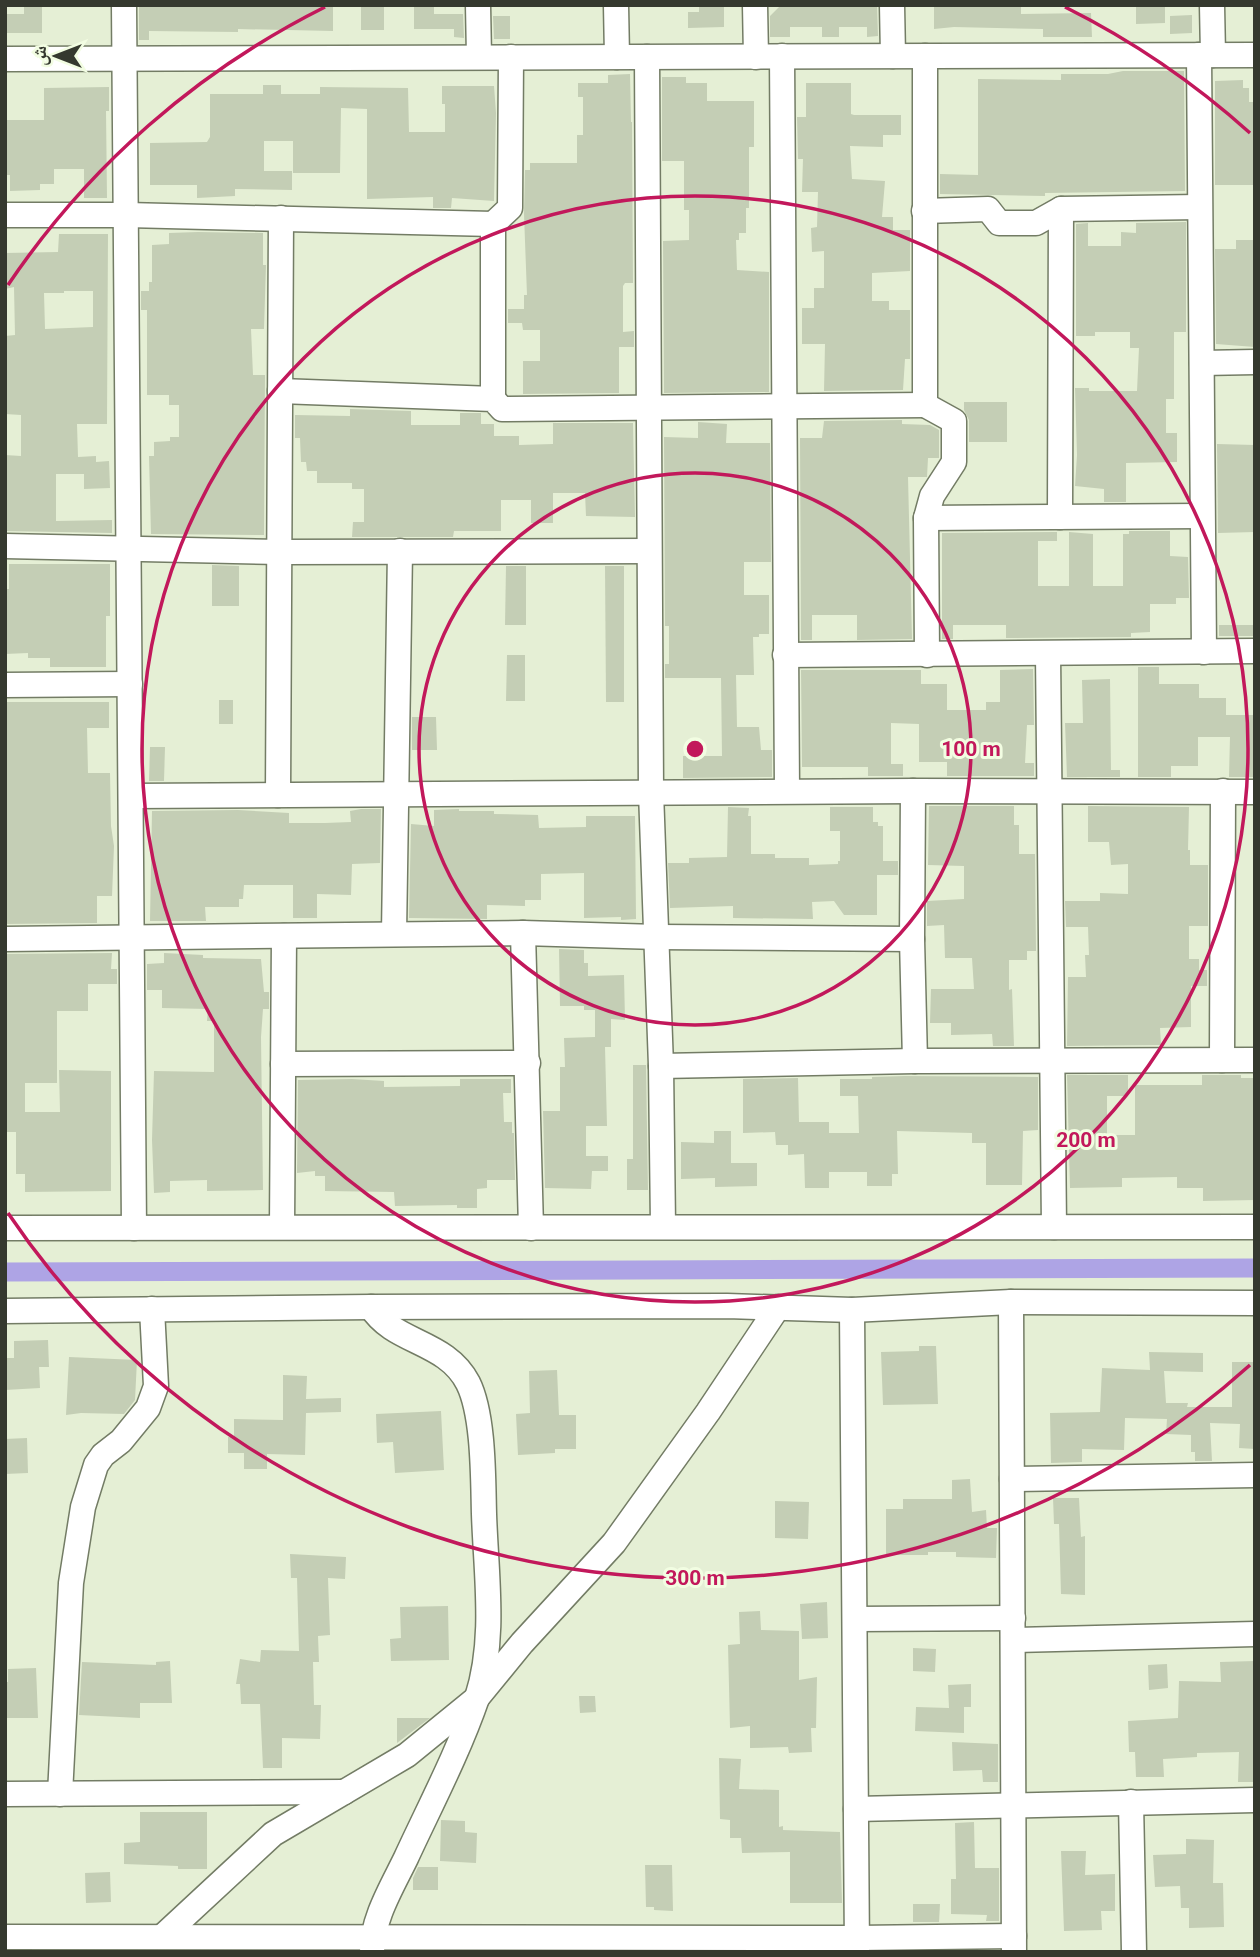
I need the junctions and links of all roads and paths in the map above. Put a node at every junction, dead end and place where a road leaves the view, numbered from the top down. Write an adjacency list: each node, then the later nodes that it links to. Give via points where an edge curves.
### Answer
1 (124, 5): 17 (street)
2 (478, 5): 12 (street)
3 (616, 5): 14 (street)
4 (755, 5): 16 (street)
5 (892, 5): 10 (street)
6 (1212, 5): 7 (street)
7 (1206, 55): 8 (street); 11 (street); 19 (street)
8 (1255, 55)
9 (782, 56): 10 (street); 16 (street); 31 (street)
10 (893, 56): 11 (street)
11 (925, 56): 21 (street)
12 (479, 57): 13 (street); 17 (street)
13 (511, 57): 14 (street); 25 (street, via 510,208)
14 (617, 57): 15 (street)
15 (647, 57): 16 (street); 32 (street)
16 (756, 57)
17 (125, 59): 18 (street); 23 (street)
18 (5, 60)
19 (1199, 206): 20 (street); 27 (street)
20 (1061, 209): 21 (street, via 1037,223 999,223 988,209); 34 (street)
21 (924, 211): 30 (street)
22 (5, 215): 23 (street)
23 (127, 215): 24 (street); 37 (street)
24 (281, 218): 25 (street); 28 (street)
25 (493, 224): 29 (street)
26 (1255, 362): 27 (street)
27 (1202, 363): 33 (street)
28 (280, 391): 29 (street); 40 (street)
29 (493, 399): 32 (street, via 502,409)
30 (925, 405): 31 (street); 35 (street, via 954,421 954,462 932,496)
31 (783, 407): 32 (street); 45 (street)
32 (651, 408): 39 (street)
33 (1201, 516): 34 (street); 42 (street)
34 (1060, 517): 35 (street)
35 (926, 518): 44 (street)
36 (5, 546): 37 (street)
37 (129, 548): 40 (street); 46 (street)
38 (400, 551): 39 (street); 40 (street); 54 (street)
39 (649, 551): 52 (street)
40 (280, 552): 55 (street)
41 (1255, 651): 42 (street)
42 (1204, 652): 43 (street)
43 (1048, 654): 44 (street); 49 (street)
44 (927, 655): 45 (street)
45 (785, 656): 50 (street)
46 (130, 684): 47 (street); 56 (street)
47 (5, 685)
48 (913, 790): 49 (street); 50 (street); 63 (street)
49 (1050, 790): 51 (street); 67 (street)
50 (787, 791): 52 (street)
51 (1223, 791): 53 (street); 65 (street)
52 (651, 792): 54 (street); 61 (street)
53 (1255, 792)
54 (396, 794): 55 (street); 58 (street)
55 (278, 795): 56 (street)
56 (131, 796): 60 (street)
57 (523, 933): 58 (street); 61 (street); 68 (street)
58 (394, 934): 59 (street)
59 (284, 936): 60 (street); 69 (street)
60 (132, 937): 62 (street); 72 (street)
61 (657, 937): 63 (street); 70 (street)
62 (5, 939)
63 (912, 939): 64 (street)
64 (915, 1060): 67 (street); 70 (street)
65 (1222, 1060): 66 (street); 67 (street)
66 (1255, 1060)
67 (1052, 1061): 75 (street)
68 (528, 1063): 69 (street); 74 (street)
69 (283, 1064): 73 (street)
70 (660, 1066): 71 (street)
71 (663, 1226): 74 (street); 75 (street)
72 (134, 1227): 73 (street); 77 (street)
73 (282, 1227): 74 (street)
74 (531, 1227)
75 (1054, 1227): 76 (street)
76 (1255, 1227)
77 (5, 1228)
78 (1011, 1303): 79 (street); 83 (street); 86 (street)
79 (1255, 1303)
80 (371, 1307): 81 (street); 82 (street); 90 (street, via 393,1329 445,1355 468,1383 473,1397 481,1450 488,1638)
81 (778, 1307): 83 (street); 90 (street, via 614,1543)
82 (152, 1309): 84 (street); 93 (street, via 156,1387 142,1416 96,1465 83,1507 71,1583)
83 (852, 1310): 87 (street)
84 (5, 1311)
85 (1255, 1475): 86 (street)
86 (1012, 1479): 88 (street)
87 (855, 1619): 88 (street); 97 (street)
88 (1013, 1629): 89 (street); 96 (street)
89 (1255, 1634)
90 (477, 1698): 91 (street, via 407,1755); 101 (street, via 387,1898)
91 (345, 1792): 93 (street); 99 (street, via 273,1834)
92 (5, 1794): 93 (street)
93 (60, 1794)
94 (1255, 1800): 95 (street)
95 (1131, 1802): 96 (street); 105 (street)
96 (1014, 1804): 97 (street); 103 (street)
97 (856, 1809): 104 (street)
98 (5, 1937): 100 (street)
99 (162, 1937): 100 (street); 101 (street)
100 (51, 1944)
101 (372, 1944): 102 (street)
102 (515, 1944): 104 (street)
103 (1014, 1944): 104 (street)
104 (857, 1945)
105 (1134, 1952)

